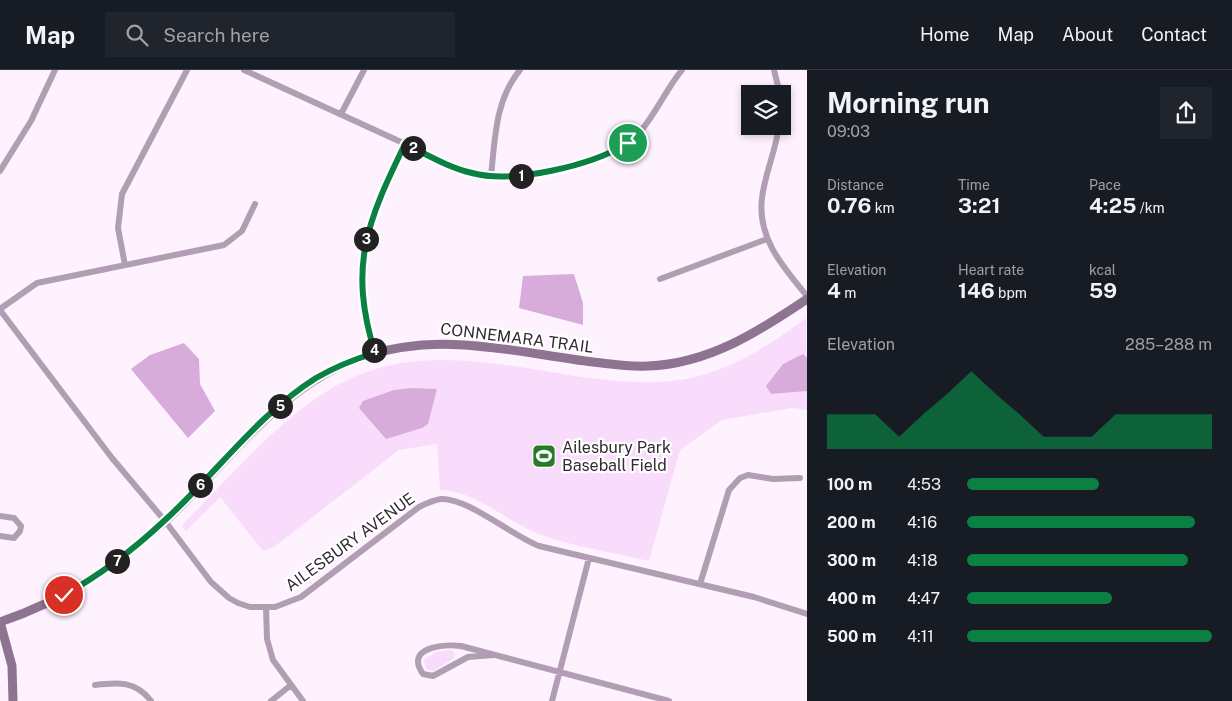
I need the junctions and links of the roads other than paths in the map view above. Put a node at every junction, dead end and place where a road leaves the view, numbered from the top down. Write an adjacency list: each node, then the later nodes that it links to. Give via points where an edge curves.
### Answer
1 (56, 70): 12 (street, via 31,121)
2 (187, 70): 16 (street, via 122,194 118,228)
3 (244, 70): 9 (street)
4 (364, 70): 9 (street)
5 (520, 70): 13 (street, via 501,105)
6 (682, 70): 13 (street, via 639,132 610,153 521,176)
7 (774, 70): 8 (street)
8 (778, 85)
9 (341, 114): 11 (street)
10 (777, 135): 15 (street, via 762,197)
11 (405, 144): 13 (street, via 462,170); 20 (street, via 373,217 363,254 362,295)
12 (0, 171)
13 (491, 176)
14 (255, 204): 16 (street, via 242,231 229,242)
15 (767, 240): 17 (street); 18 (street)
16 (125, 265): 19 (street, via 37,284)
17 (660, 279)
18 (807, 298): 20 (street, CONNEMARA TRAIL, via 764,329 725,348 697,358 649,366 628,366 458,343 404,345)
19 (0, 310): 23 (street, AILESBURY AVENUE, via 112,458)
20 (375, 353): 23 (street, CONNEMARA TRAIL, via 334,369 304,387 263,422)
21 (800, 478): 26 (street, via 774,480 748,475 734,483 729,490)
22 (0, 516): 24 (street, via 14,518 21,526 14,538)
23 (165, 521): 27 (street, AILESBURY AVENUE, via 219,590 238,603); 29 (street, CONNEMARA TRAIL, via 85,583 43,606)
24 (0, 536)
25 (589, 558): 26 (street, AILESBURY AVENUE); 27 (street, AILESBURY AVENUE, via 539,546 472,508 449,500 436,500 418,507 301,597 284,605); 31 (street)
26 (700, 584): 28 (street, AILESBURY AVENUE)
27 (266, 607): 33 (street, via 269,650 277,668)
28 (807, 614)
29 (0, 622): 34 (street, via 12,666)
30 (494, 655): 30 (street, via 461,646 442,645 423,652 418,664 424,674 432,676 468,657); 31 (street)
31 (560, 671): 38 (street); 39 (street)
32 (95, 685): 35 (street, via 128,684 142,691)
33 (291, 685): 36 (street); 37 (street)
34 (12, 701)
35 (151, 701)
36 (271, 701)
37 (303, 701)
38 (552, 701)
39 (669, 701)

